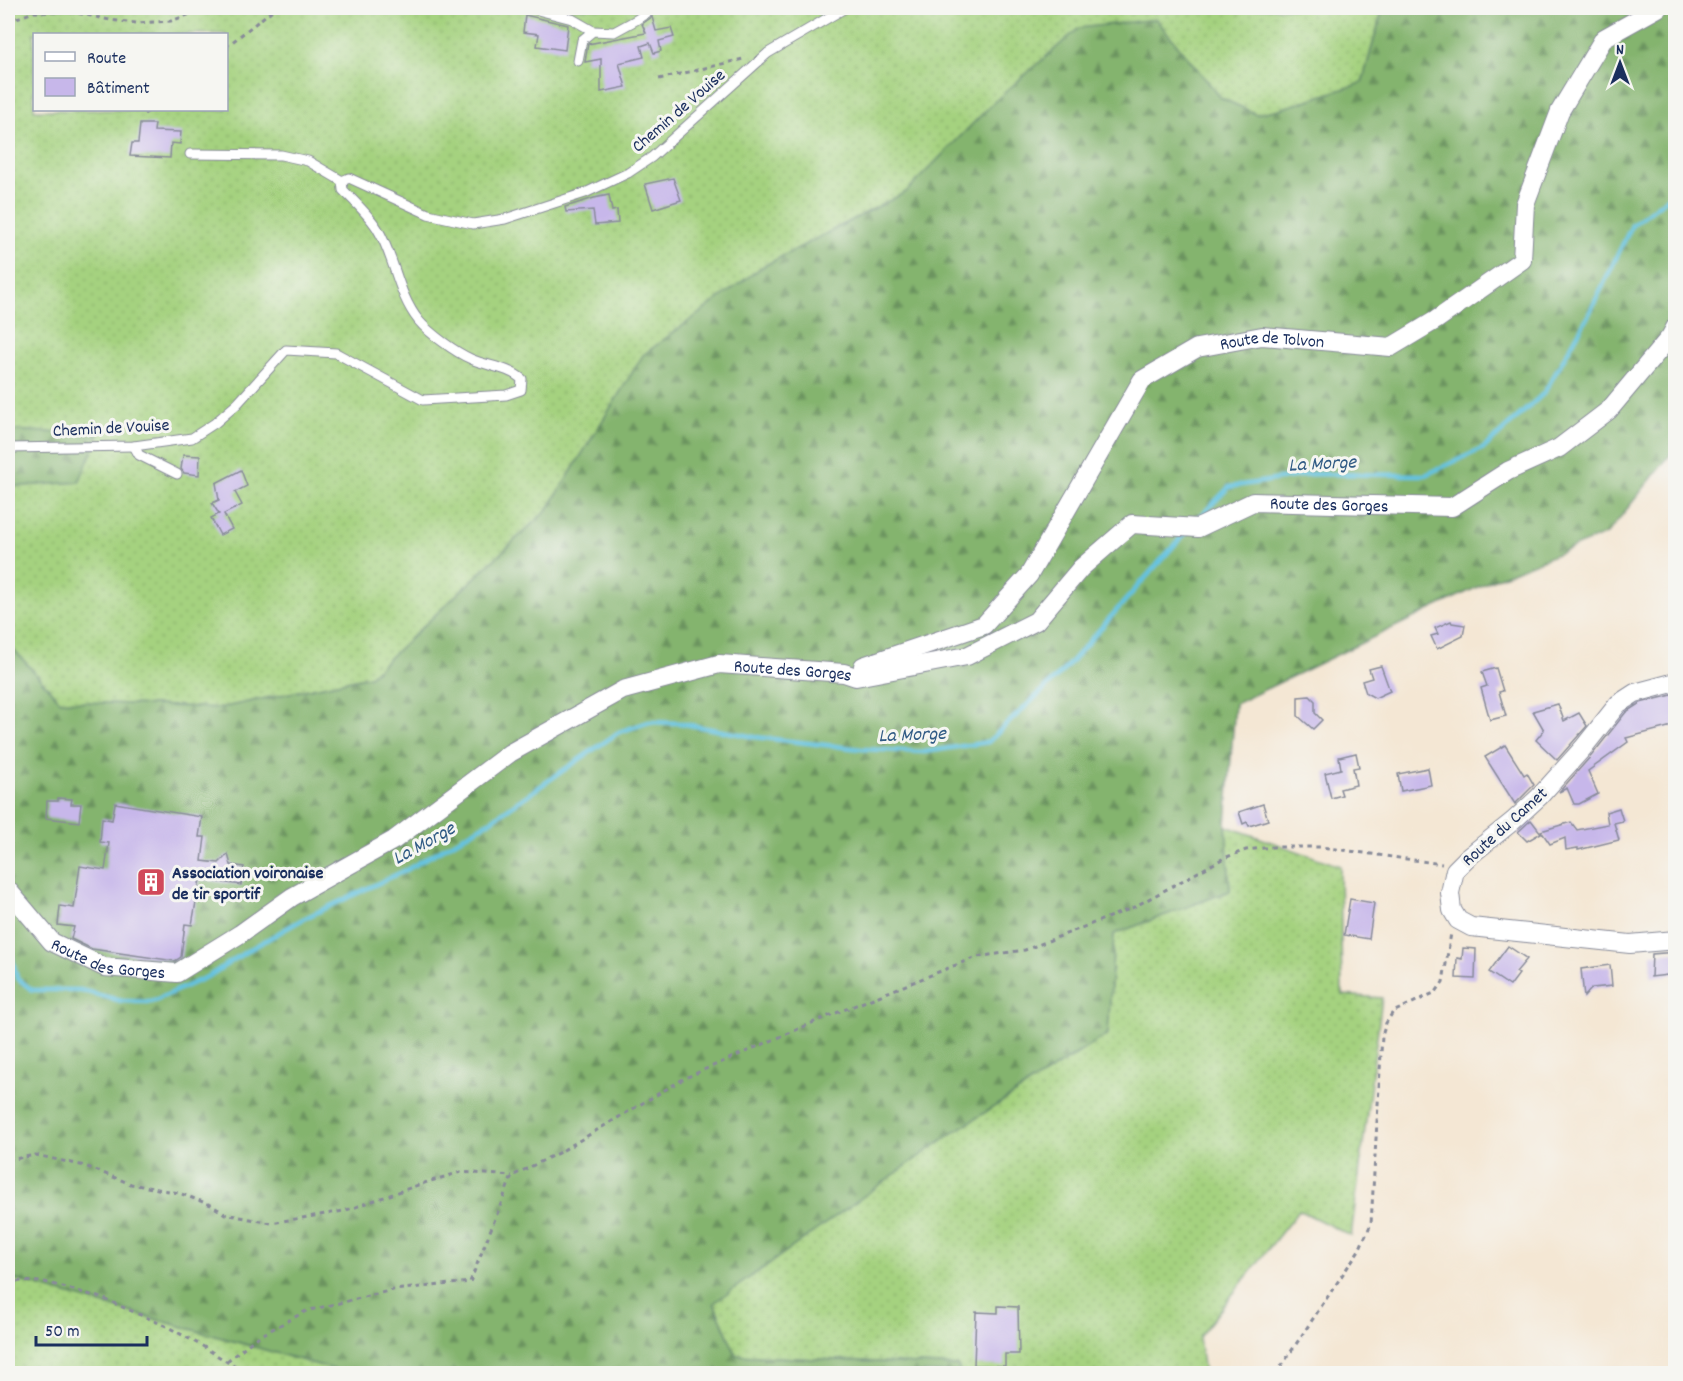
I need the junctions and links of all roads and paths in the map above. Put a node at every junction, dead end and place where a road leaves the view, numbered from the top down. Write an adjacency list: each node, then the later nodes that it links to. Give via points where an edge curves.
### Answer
1 (207, 8): 7 (path, via 171,21 137,23 34,12)
2 (275, 8): 9 (path)
3 (530, 8): 8 (lane, via 573,19)
4 (654, 8): 8 (lane, via 614,32)
5 (845, 8): 10 (lane, Chemin de Vouise)
6 (1658, 8): 21 (street, Route de Tolvon, via 1604,38 1560,111 1525,204 1522,260 1391,346 1262,336 1197,348 1142,380 1029,575 984,625)
7 (8, 21)
8 (593, 31): 11 (lane, via 582,40)
9 (228, 45)
10 (768, 53): 12 (path); 16 (lane, Chemin de Vouise, via 652,158 585,193 505,219 473,224 428,214 348,178)
11 (578, 61)
12 (659, 79)
13 (148, 111): 14 (path)
14 (144, 114)
15 (190, 154): 16 (lane, via 281,155 308,161)
16 (342, 181): 18 (lane, Chemin de Vouise, via 344,190 377,228 401,290 419,321 470,359 515,374 522,379 521,390 506,395 423,400 336,353 286,350 237,404 192,438)
17 (1676, 326): 21 (street, Route des Gorges, via 1609,410 1559,448 1508,471 1452,507 1253,502 1198,528 1132,524 1081,568 1036,621 967,656 856,677)
18 (134, 446): 19 (lane, Chemin de Vouise); 20 (lane, via 139,455)
19 (8, 448)
20 (177, 474)
21 (844, 673): 24 (street, Route des Gorges, via 719,664 623,690 510,753 394,840 292,897 177,973 104,968 52,942)
22 (1676, 682): 23 (street, Route du Camet, via 1635,693 1618,704 1539,797)
23 (1455, 870): 25 (street, Route du Camet, via 1450,893); 28 (path, via 1446,864 1321,847 1246,850 1132,908 1026,950 976,957 686,1078)
24 (8, 890)
25 (1458, 920): 26 (street, via 1471,927 1630,944); 32 (path, via 1452,928 1443,982 1436,992 1393,1012 1382,1036 1371,1224 1359,1250)
26 (1676, 940)
27 (8, 1160): 28 (path, via 36,1155 75,1164 131,1184 179,1193 225,1214 271,1223 344,1211 461,1172)
28 (512, 1176): 30 (path, via 470,1282 393,1290 306,1311 256,1338)
29 (8, 1281): 30 (path, via 45,1282 102,1298 166,1326)
30 (227, 1361): 31 (path)
31 (246, 1374)
32 (1276, 1374)

